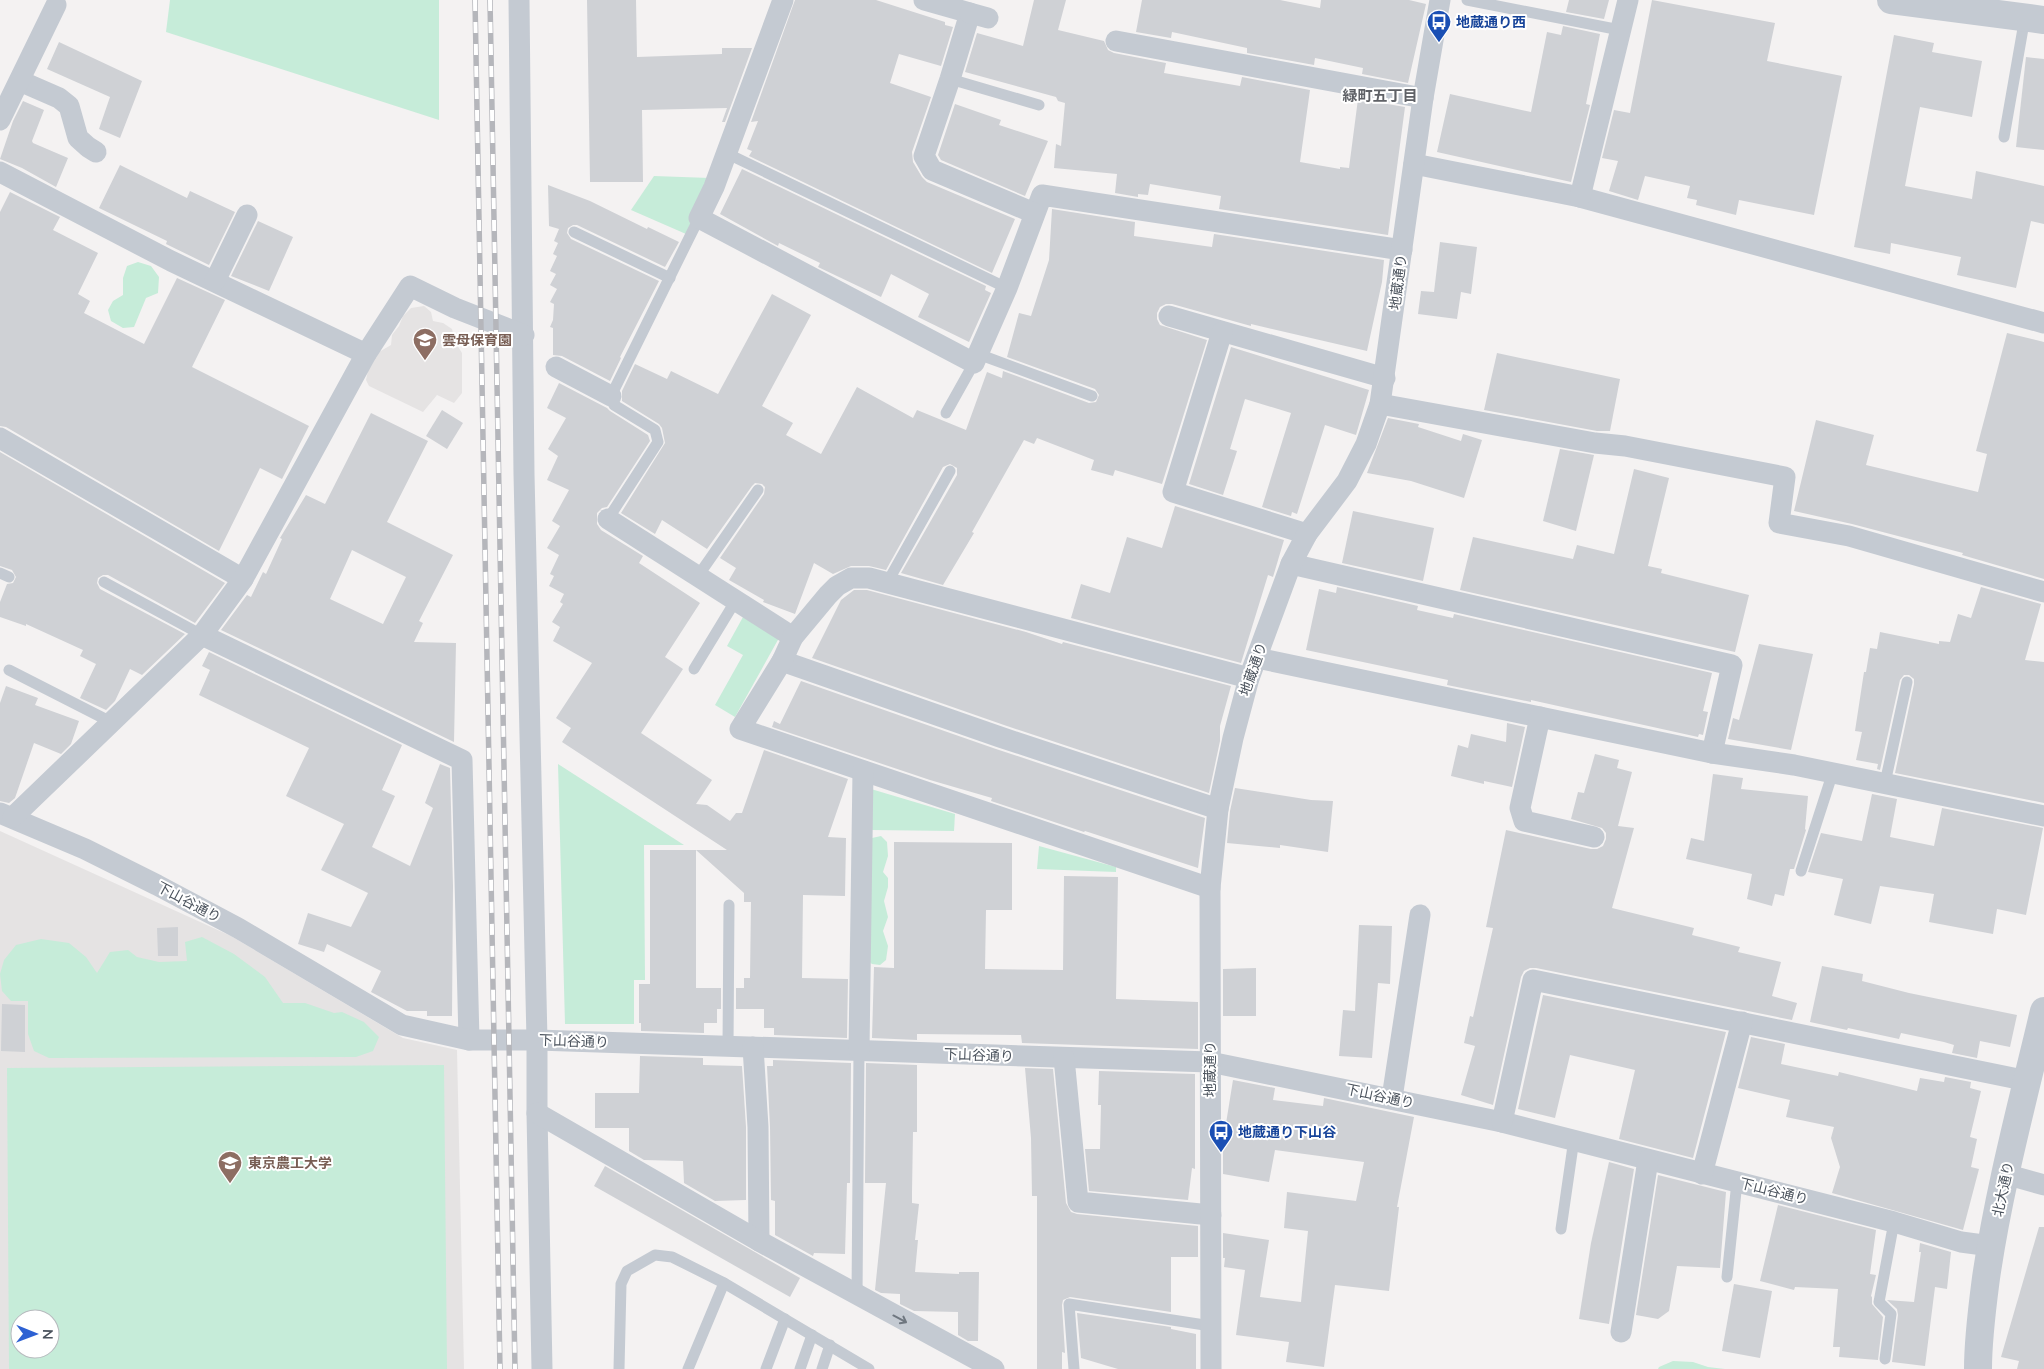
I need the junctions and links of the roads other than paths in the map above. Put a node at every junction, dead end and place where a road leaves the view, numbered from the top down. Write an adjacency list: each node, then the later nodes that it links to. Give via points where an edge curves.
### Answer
1 (519, 0): 35 (street)
2 (783, 0): 20 (street)
3 (924, 0): 13 (street, via 979,16)
4 (1440, 0): 15 (street, 地蔵通り)
5 (1467, 0): 11 (lane)
6 (1628, 0): 11 (street)
7 (1891, 0): 8 (street)
8 (1896, 0): 10 (street)
9 (56, 5): 14 (street)
10 (2034, 19): 18 (lane)
11 (1620, 30): 23 (street)
12 (1116, 41): 15 (street)
13 (950, 79): 16 (lane); 24 (street, via 924,156 932,170)
14 (20, 81): 17 (street); 19 (street, via 59,98 69,106 78,138)
15 (1423, 98): 21 (street, 地蔵通り)
16 (1039, 105)
17 (0, 120)
18 (2004, 137)
19 (96, 152)
20 (726, 154): 26 (street); 31 (lane)
21 (1414, 164): 23 (street); 28 (street, 地蔵通り)
22 (0, 172): 30 (street)
23 (1580, 197): 33 (street)
24 (1034, 213): 28 (street, via 1042,195); 31 (street)
25 (247, 215): 30 (street)
26 (699, 218): 29 (lane); 37 (street)
27 (574, 232): 29 (lane)
28 (1402, 250): 39 (street, 地蔵通り)
29 (670, 278): 40 (lane)
30 (215, 281): 36 (street)
31 (1007, 288): 37 (street)
32 (1169, 316): 34 (street)
33 (2044, 323)
34 (1222, 332): 39 (street); 48 (street, via 1173,492)
35 (524, 335): 36 (street, via 410,286); 81 (street, via 524,474)
36 (366, 354): 51 (street)
37 (976, 359): 41 (lane); 43 (lane)
38 (556, 366): 40 (street)
39 (1385, 378): 42 (street, 地蔵通り)
40 (611, 396): 47 (lane, via 614,404 655,430 658,442)
41 (1092, 396)
42 (1380, 404): 48 (street, 地蔵通り, via 1366,444 1347,482); 54 (street, via 1785,477 1779,523 1849,536)
43 (946, 413)
44 (0, 438): 51 (street)
45 (950, 471): 53 (lane)
46 (758, 490): 50 (lane)
47 (608, 519): 50 (street)
48 (1307, 534): 49 (street, 地蔵通り)
49 (1291, 564): 58 (street, 地蔵通り); 66 (street, via 1732,665)
50 (698, 576): 55 (street)
51 (243, 579): 56 (street)
52 (104, 582): 56 (lane)
53 (888, 583): 57 (street, via 851,578 837,586); 62 (street)
54 (2044, 592)
55 (736, 600): 57 (street); 60 (lane)
56 (202, 634): 65 (street); 80 (street, via 462,760)
57 (794, 637): 59 (street)
58 (1257, 658): 62 (street, 地蔵通り); 64 (street)
59 (782, 662): 67 (street, via 740,729); 70 (street)
60 (694, 669)
61 (9, 670): 65 (lane)
62 (1249, 678): 70 (street, 地蔵通り)
63 (1907, 682): 69 (lane)
64 (1540, 717): 66 (street); 73 (street, via 1520,808 1524,821)
65 (111, 722): 71 (street)
66 (1712, 753): 68 (street)
67 (863, 771): 75 (street); 84 (street)
68 (1832, 774): 69 (street); 74 (lane)
69 (1885, 783): 72 (street)
70 (1218, 809): 75 (street, 地蔵通り)
71 (7, 815): 80 (street, 下山谷通り, via 101,856 238,928 402,1025)
72 (2044, 816)
73 (1594, 836)
74 (1801, 871)
75 (1210, 888): 86 (street, 地蔵通り)
76 (729, 906): 82 (lane)
77 (1420, 915): 88 (street)
78 (2044, 1011): 87 (street, 北大通り)
79 (1742, 1022): 87 (street); 90 (street, via 1533,980); 93 (street)
80 (469, 1040): 81 (street, 下山谷通り)
81 (537, 1040): 82 (street, 下山谷通り); 89 (street)
82 (728, 1046): 83 (street, 下山谷通り)
83 (753, 1047): 84 (street, 下山谷通り); 100 (street, via 758,1127)
84 (859, 1050): 85 (street, 下山谷通り); 104 (lane)
85 (1064, 1058): 86 (street, 下山谷通り); 97 (street, via 1078,1202)
86 (1210, 1062): 88 (street, 下山谷通り); 97 (street, 地蔵通り)
87 (2028, 1081): 94 (street, 北大通り)
88 (1392, 1098): 90 (street, 下山谷通り)
89 (537, 1113): 100 (street); 111 (street)
90 (1502, 1122): 91 (street, 下山谷通り)
91 (1574, 1139): 92 (street, 下山谷通り); 99 (lane)
92 (1648, 1160): 93 (street, 下山谷通り); 107 (street)
93 (1702, 1174): 95 (street, 下山谷通り)
94 (2005, 1174): 96 (street); 101 (street, 北大通り)
95 (1737, 1182): 98 (street, 下山谷通り); 102 (lane)
96 (2044, 1185)
97 (1211, 1215): 106 (street, 地蔵通り)
98 (1894, 1222): 101 (street, 下山谷通り, via 1960,1242); 110 (lane, via 1879,1302 1891,1314)
99 (1561, 1229)
100 (759, 1241): 104 (street)
101 (1991, 1246): 121 (street, 北大通り, via 1978,1338)
102 (1727, 1277)
103 (724, 1283): 105 (lane); 112 (lane, via 672,1257 655,1255 628,1271 621,1284); 113 (lane)
104 (857, 1296): 118 (street, one-way to 118)
105 (785, 1319): 108 (lane); 114 (lane)
106 (1211, 1326): 119 (lane, via 1069,1304); 120 (street, 地蔵通り)
107 (1621, 1332)
108 (812, 1335): 109 (lane); 115 (lane)
109 (830, 1345): 116 (lane); 117 (lane)
110 (1885, 1359)
111 (542, 1369)
112 (619, 1369)
113 (688, 1369)
114 (766, 1369)
115 (800, 1369)
116 (822, 1369)
117 (869, 1369)
118 (994, 1369)
119 (1074, 1369)
120 (1211, 1369)
121 (1978, 1369)

